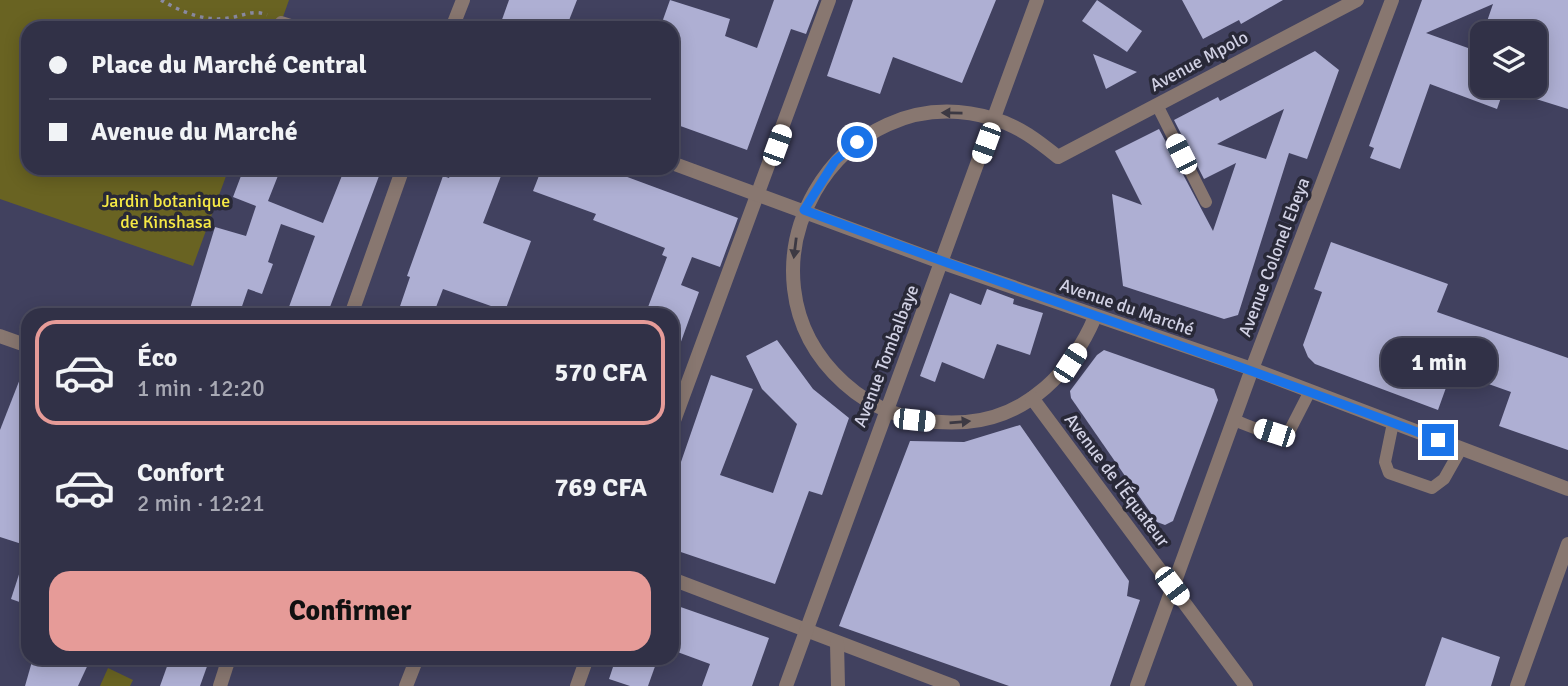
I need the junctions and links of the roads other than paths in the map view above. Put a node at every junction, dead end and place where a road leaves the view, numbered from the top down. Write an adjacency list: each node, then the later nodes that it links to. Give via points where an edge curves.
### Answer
1 (463, 0): 6 (street)
2 (829, 0): 11 (street)
3 (1037, 0): 8 (street, Avenue Tombalbaye)
4 (1357, 0): 7 (street, Avenue Mpolo)
5 (1392, 0): 19 (street, Avenue Colonel Ebeya)
6 (455, 21)
7 (1157, 105): 8 (street, Avenue Mpolo, via 1058,157 1029,134); 12 (lane)
8 (995, 119): 13 (street, one-way to 13, via 938,112 882,127 835,161); 14 (street, Avenue Tombalbaye)
9 (679, 165): 11 (street, Avenue du Marché)
10 (401, 175): 15 (street)
11 (760, 193): 13 (street, Avenue du Marché); 22 (street)
12 (1206, 202)
13 (804, 210): 14 (street, Avenue du Marché); 23 (street, one-way to 23, via 795,243 798,311 831,371 856,394)
14 (943, 263): 16 (street, Avenue du Marché); 23 (street, Avenue Tombalbaye)
15 (353, 308)
16 (1095, 317): 19 (street, Avenue du Marché); 21 (street, via 1070,363)
17 (1, 340): 18 (street)
18 (21, 344)
19 (1252, 369): 20 (street, Avenue du Marché); 24 (street, Avenue Colonel Ebeya)
20 (1310, 391): 24 (lane, via 1285,433); 25 (street, Avenue du Marché)
21 (1032, 398): 23 (street, one-way to 21, via 914,420 955,423 1005,412); 30 (street, Avenue de l'Équateur)
22 (679, 407)
23 (885, 411): 31 (street, Avenue Tombalbaye)
24 (1233, 420): 30 (street, Avenue Colonel Ebeya)
25 (1393, 422): 26 (street, Avenue du Marché); 26 (lane, via 1385,462 1389,473 1432,488 1444,479)
26 (1461, 449): 27 (street, Avenue du Marché)
27 (1568, 489)
28 (1568, 544): 44 (street)
29 (679, 582): 31 (street)
30 (1172, 586): 42 (street, Avenue Colonel Ebeya); 43 (street, Avenue de l'Équateur)
31 (806, 631): 32 (street); 39 (street, Avenue Tombalbaye)
32 (837, 643): 40 (street); 41 (street)
33 (227, 665): 36 (street)
34 (414, 665): 37 (street)
35 (584, 665): 38 (street)
36 (220, 686)
37 (407, 686)
38 (577, 686)
39 (786, 686)
40 (838, 686)
41 (953, 686)
42 (1137, 686)
43 (1247, 686)
44 (1517, 686)

